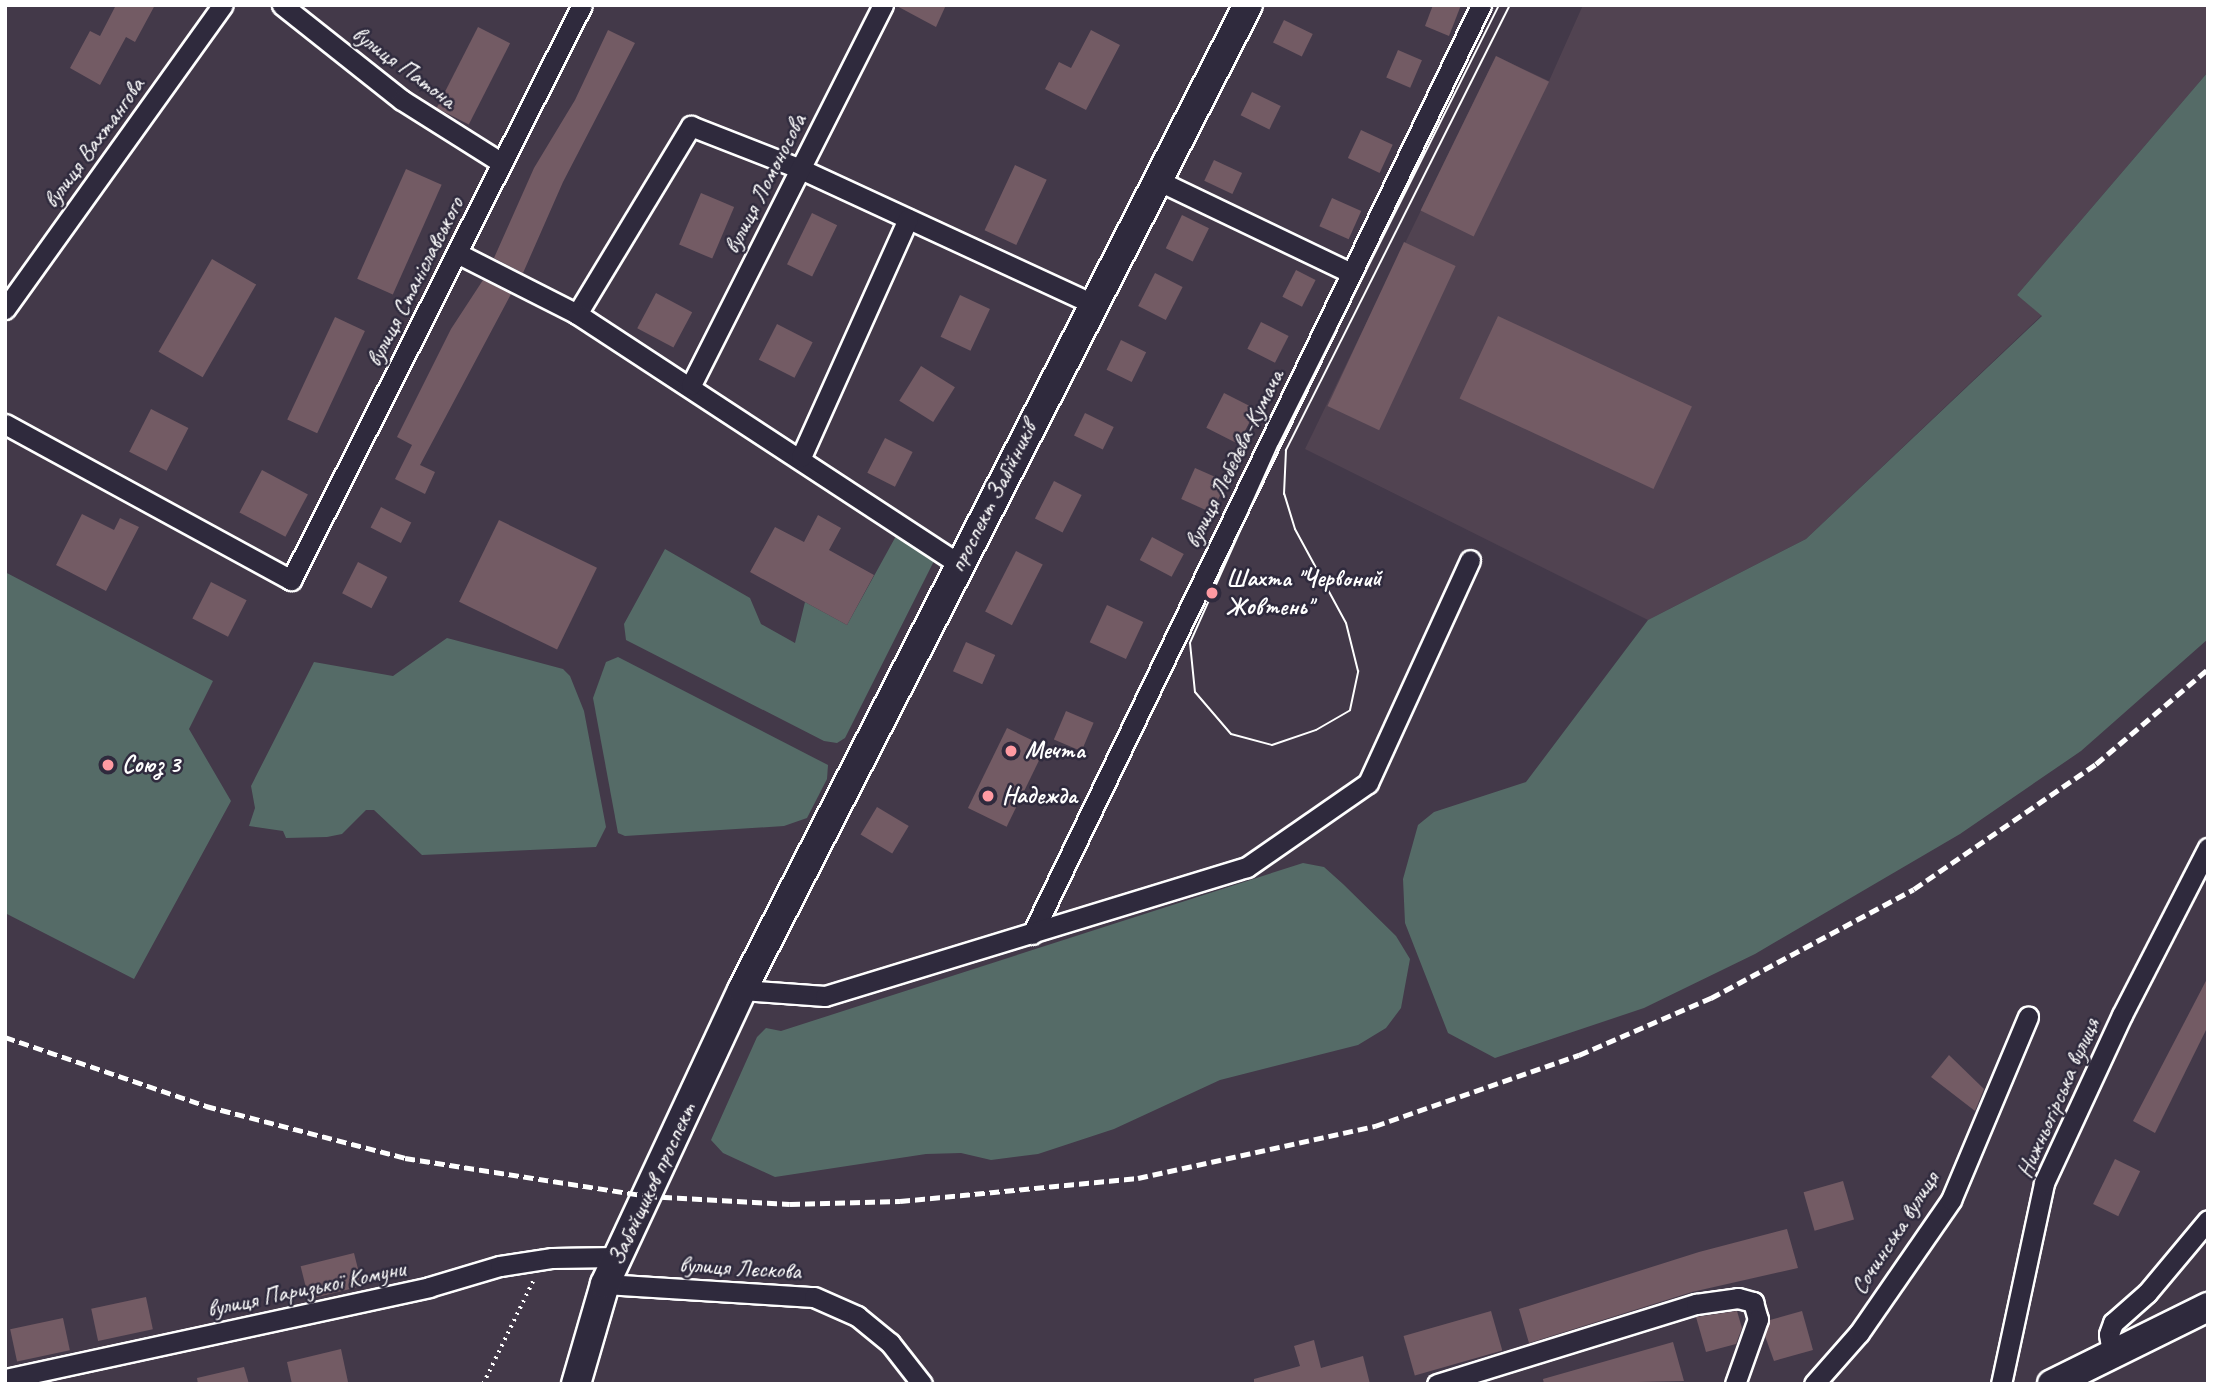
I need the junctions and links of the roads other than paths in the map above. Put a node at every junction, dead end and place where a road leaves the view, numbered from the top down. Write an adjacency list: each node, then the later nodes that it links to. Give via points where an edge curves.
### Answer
1 (223, 5): 14 (street, вулиця Вахтангова)
2 (282, 5): 7 (street, вулиця Патона, via 402,100)
3 (582, 5): 7 (street, вулиця Станіславського)
4 (883, 5): 8 (street, вулиця Ломоносова)
5 (1248, 5): 9 (main road, проспект Забійників)
6 (1480, 5): 12 (street, вулиця Лебедєва-Кумача)
7 (502, 163): 11 (street, вулиця Станіславського)
8 (801, 169): 10 (street); 15 (street, via 691,126); 16 (street, вулиця Ломоносова)
9 (1157, 180): 12 (street); 13 (main road, проспект Забійників)
10 (908, 219): 13 (street); 18 (street)
11 (457, 253): 15 (street); 17 (street, вулиця Станіславського, via 291,580)
12 (1351, 273): 22 (street, вулиця Лебедєва-Кумача)
13 (1091, 303): 20 (main road, проспект Забійників)
14 (5, 309)
15 (577, 314): 16 (street)
16 (691, 385): 18 (street)
17 (5, 424)
18 (801, 457): 20 (street)
19 (1470, 561): 22 (street, via 1368,783 1247,867)
20 (959, 564): 23 (main road, проспект Забійників)
21 (2208, 848): 36 (street, Нижньогірська вулиця, via 2044,1183)
22 (1031, 934): 23 (street, via 825,996)
23 (742, 990): 26 (main road, Забойщиков проспект)
24 (2028, 1017): 35 (street, Сочинська вулиця, via 1951,1200 1859,1333)
25 (2208, 1220): 29 (street, via 2147,1293 2113,1323 2109,1334)
26 (617, 1257): 27 (main road, Забойщиков проспект); 30 (street, вулиця Паризької Комуни, via 552,1258)
27 (605, 1284): 31 (main road, Забойщиков проспект); 32 (street, вулиця Лєскова, via 814,1297 857,1316 890,1343)
28 (2208, 1307): 29 (main road)
29 (2112, 1353): 37 (main road)
30 (5, 1379)
31 (576, 1384)
32 (922, 1384)
33 (1437, 1384): 34 (street, via 1696,1304 1738,1298 1753,1303 1758,1318)
34 (1735, 1384)
35 (1814, 1384)
36 (2001, 1384)
37 (2052, 1384)

